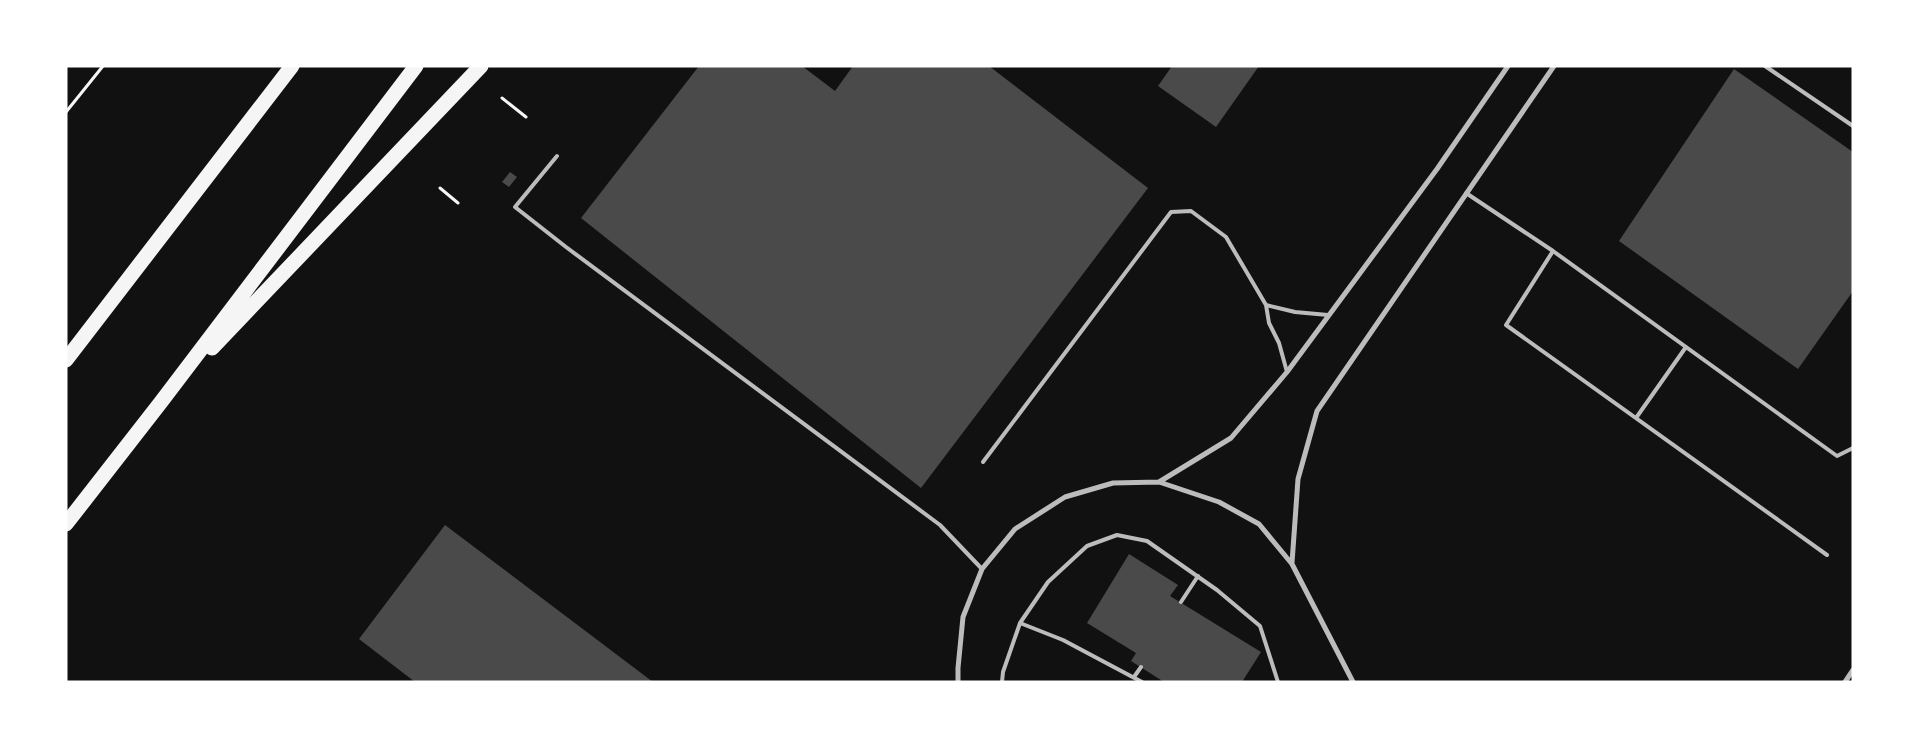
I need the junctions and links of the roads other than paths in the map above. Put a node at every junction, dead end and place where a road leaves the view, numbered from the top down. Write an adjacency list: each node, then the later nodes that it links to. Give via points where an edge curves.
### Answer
1 (292, 66): 14 (highway)
2 (416, 66): 16 (highway)
3 (481, 66): 16 (highway)
4 (1508, 66): 12 (street, via 1437,169)
5 (1554, 66): 9 (street)
6 (1764, 66): 7 (lane)
7 (1853, 126)
8 (557, 156): 24 (lane, via 515,207 940,525)
9 (1466, 194): 10 (lane); 23 (street, via 1317,411 1298,479)
10 (1553, 251): 13 (lane); 17 (lane, via 1506,325)
11 (1266, 305): 12 (lane); 15 (lane, via 1269,323); 19 (lane, via 1226,237 1191,211 1171,212)
12 (1328, 315): 15 (street)
13 (1686, 347): 17 (lane); 18 (lane, via 1837,456)
14 (66, 360)
15 (1288, 372): 20 (street, via 1231,438)
16 (161, 402): 21 (highway)
17 (1636, 418): 22 (lane)
18 (1853, 448)
19 (983, 462)
20 (1159, 482): 23 (street, via 1219,502 1259,524); 24 (street, via 1113,483 1065,496 1015,529)
21 (66, 524)
22 (1827, 555)
23 (1292, 564): 35 (street)
24 (982, 569): 31 (street, via 963,617)
25 (1198, 576): 26 (lane); 27 (lane, via 1147,541 1117,535 1088,546 1048,582); 34 (lane, via 1260,626)
26 (1181, 602)
27 (1020, 623): 30 (lane, via 1063,640); 32 (lane, via 1002,672)
28 (1141, 667): 30 (lane)
29 (1853, 670): 36 (street)
30 (1134, 677): 33 (lane)
31 (958, 682)
32 (1002, 682)
33 (1142, 682)
34 (1278, 682)
35 (1353, 682)
36 (1845, 682)

